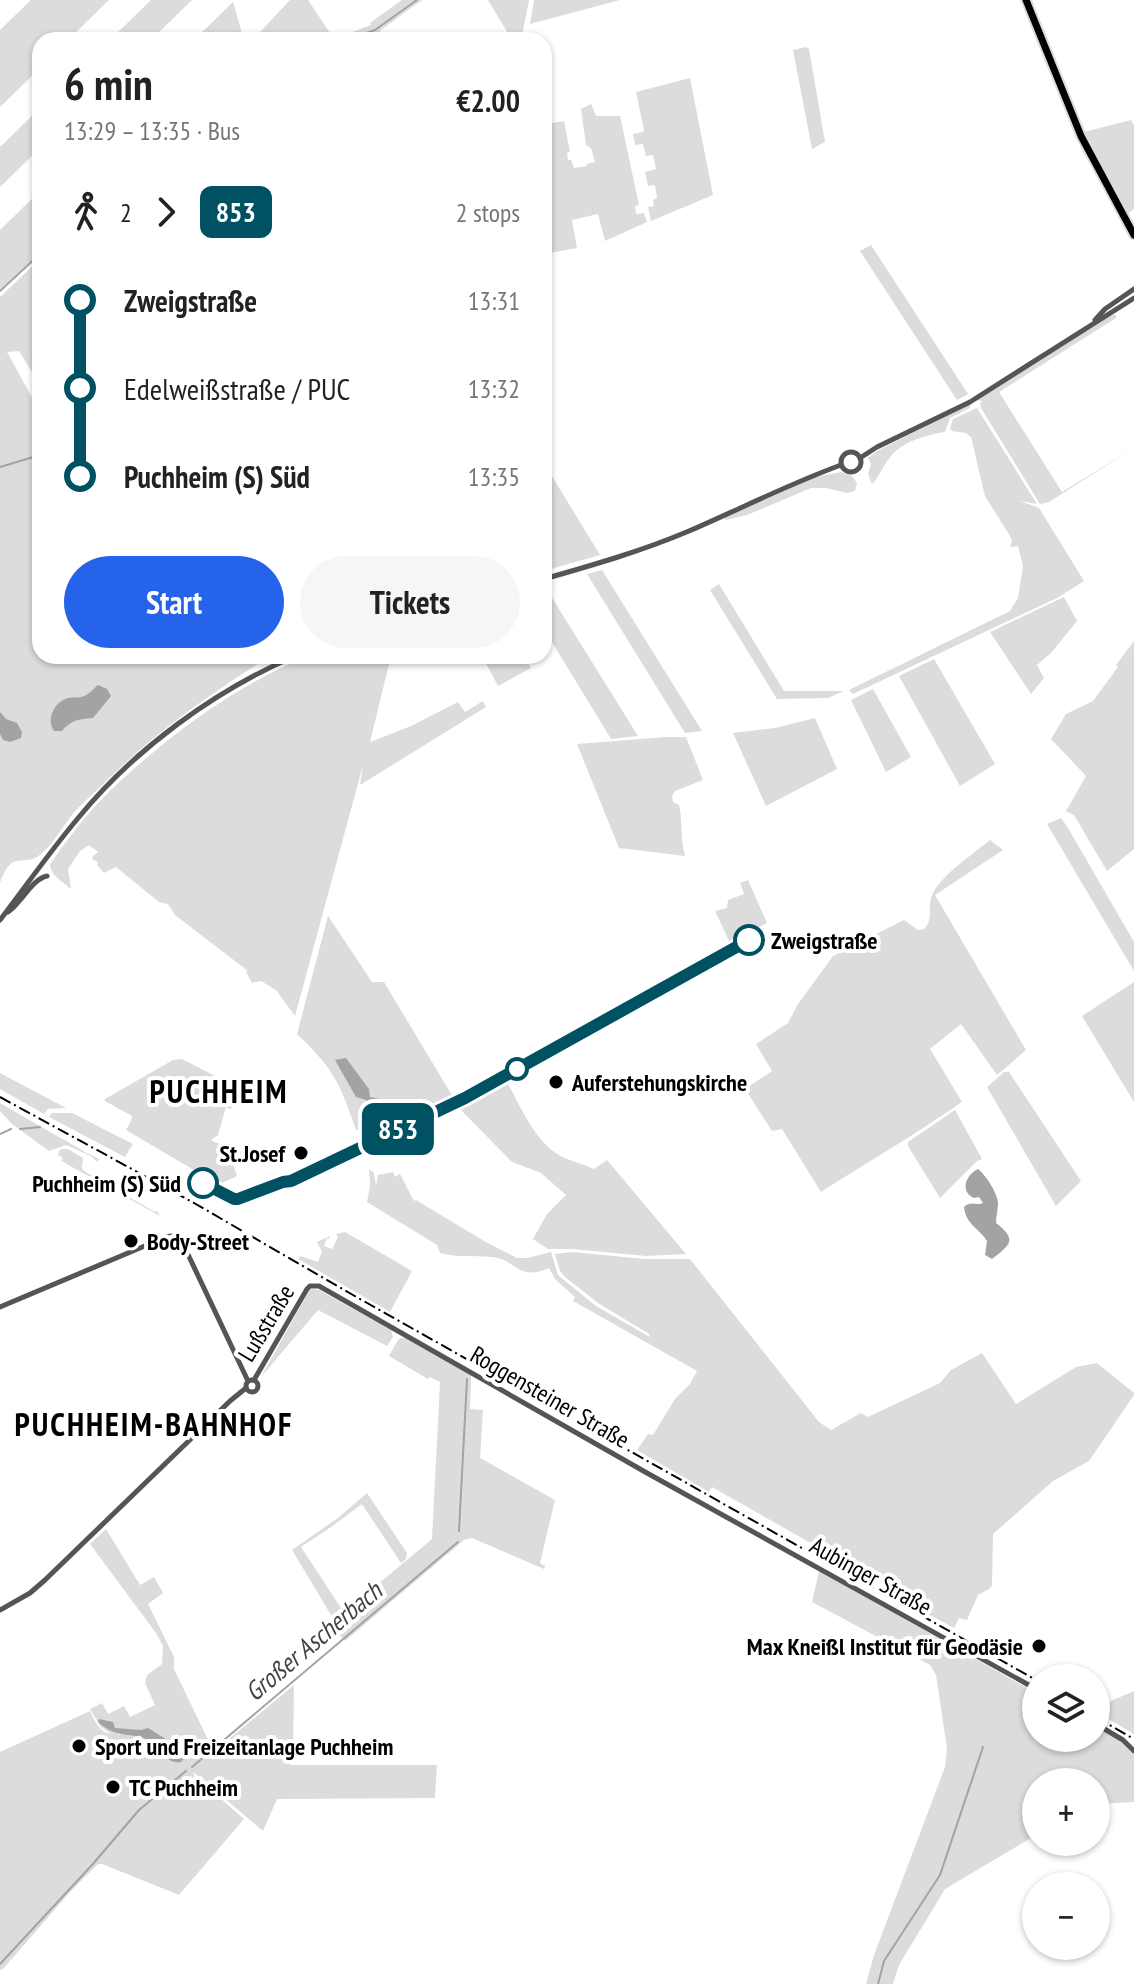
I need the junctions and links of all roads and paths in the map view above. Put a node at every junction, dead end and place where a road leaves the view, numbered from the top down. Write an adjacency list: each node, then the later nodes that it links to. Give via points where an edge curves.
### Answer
1 (1026, 0): 2 (main road, via 1081,136)
2 (1134, 235)
3 (1134, 289): 5 (street)
4 (1134, 298): 5 (street)
5 (1092, 324): 6 (street, via 970,402)
6 (860, 458): 7 (street, via 845,454); 7 (street, via 855,472)
7 (841, 465): 8 (street, via 641,550)
8 (552, 577)
9 (280, 664): 11 (street, via 193,713 152,744 80,816)
10 (47, 876): 11 (street)
11 (2, 918)
12 (310, 1286): 14 (street, Lußstraße); 16 (street, Roggensteiner Straße, via 319,1286)
13 (0, 1307): 14 (street, via 176,1236)
14 (251, 1380): 15 (street); 15 (street, via 258,1384 256,1390)
15 (246, 1388): 17 (street, via 30,1593)
16 (772, 1541): 18 (street, Aubinger Straße)
17 (0, 1610)
18 (1022, 1681)
19 (1110, 1732): 20 (street)
20 (1134, 1751)

